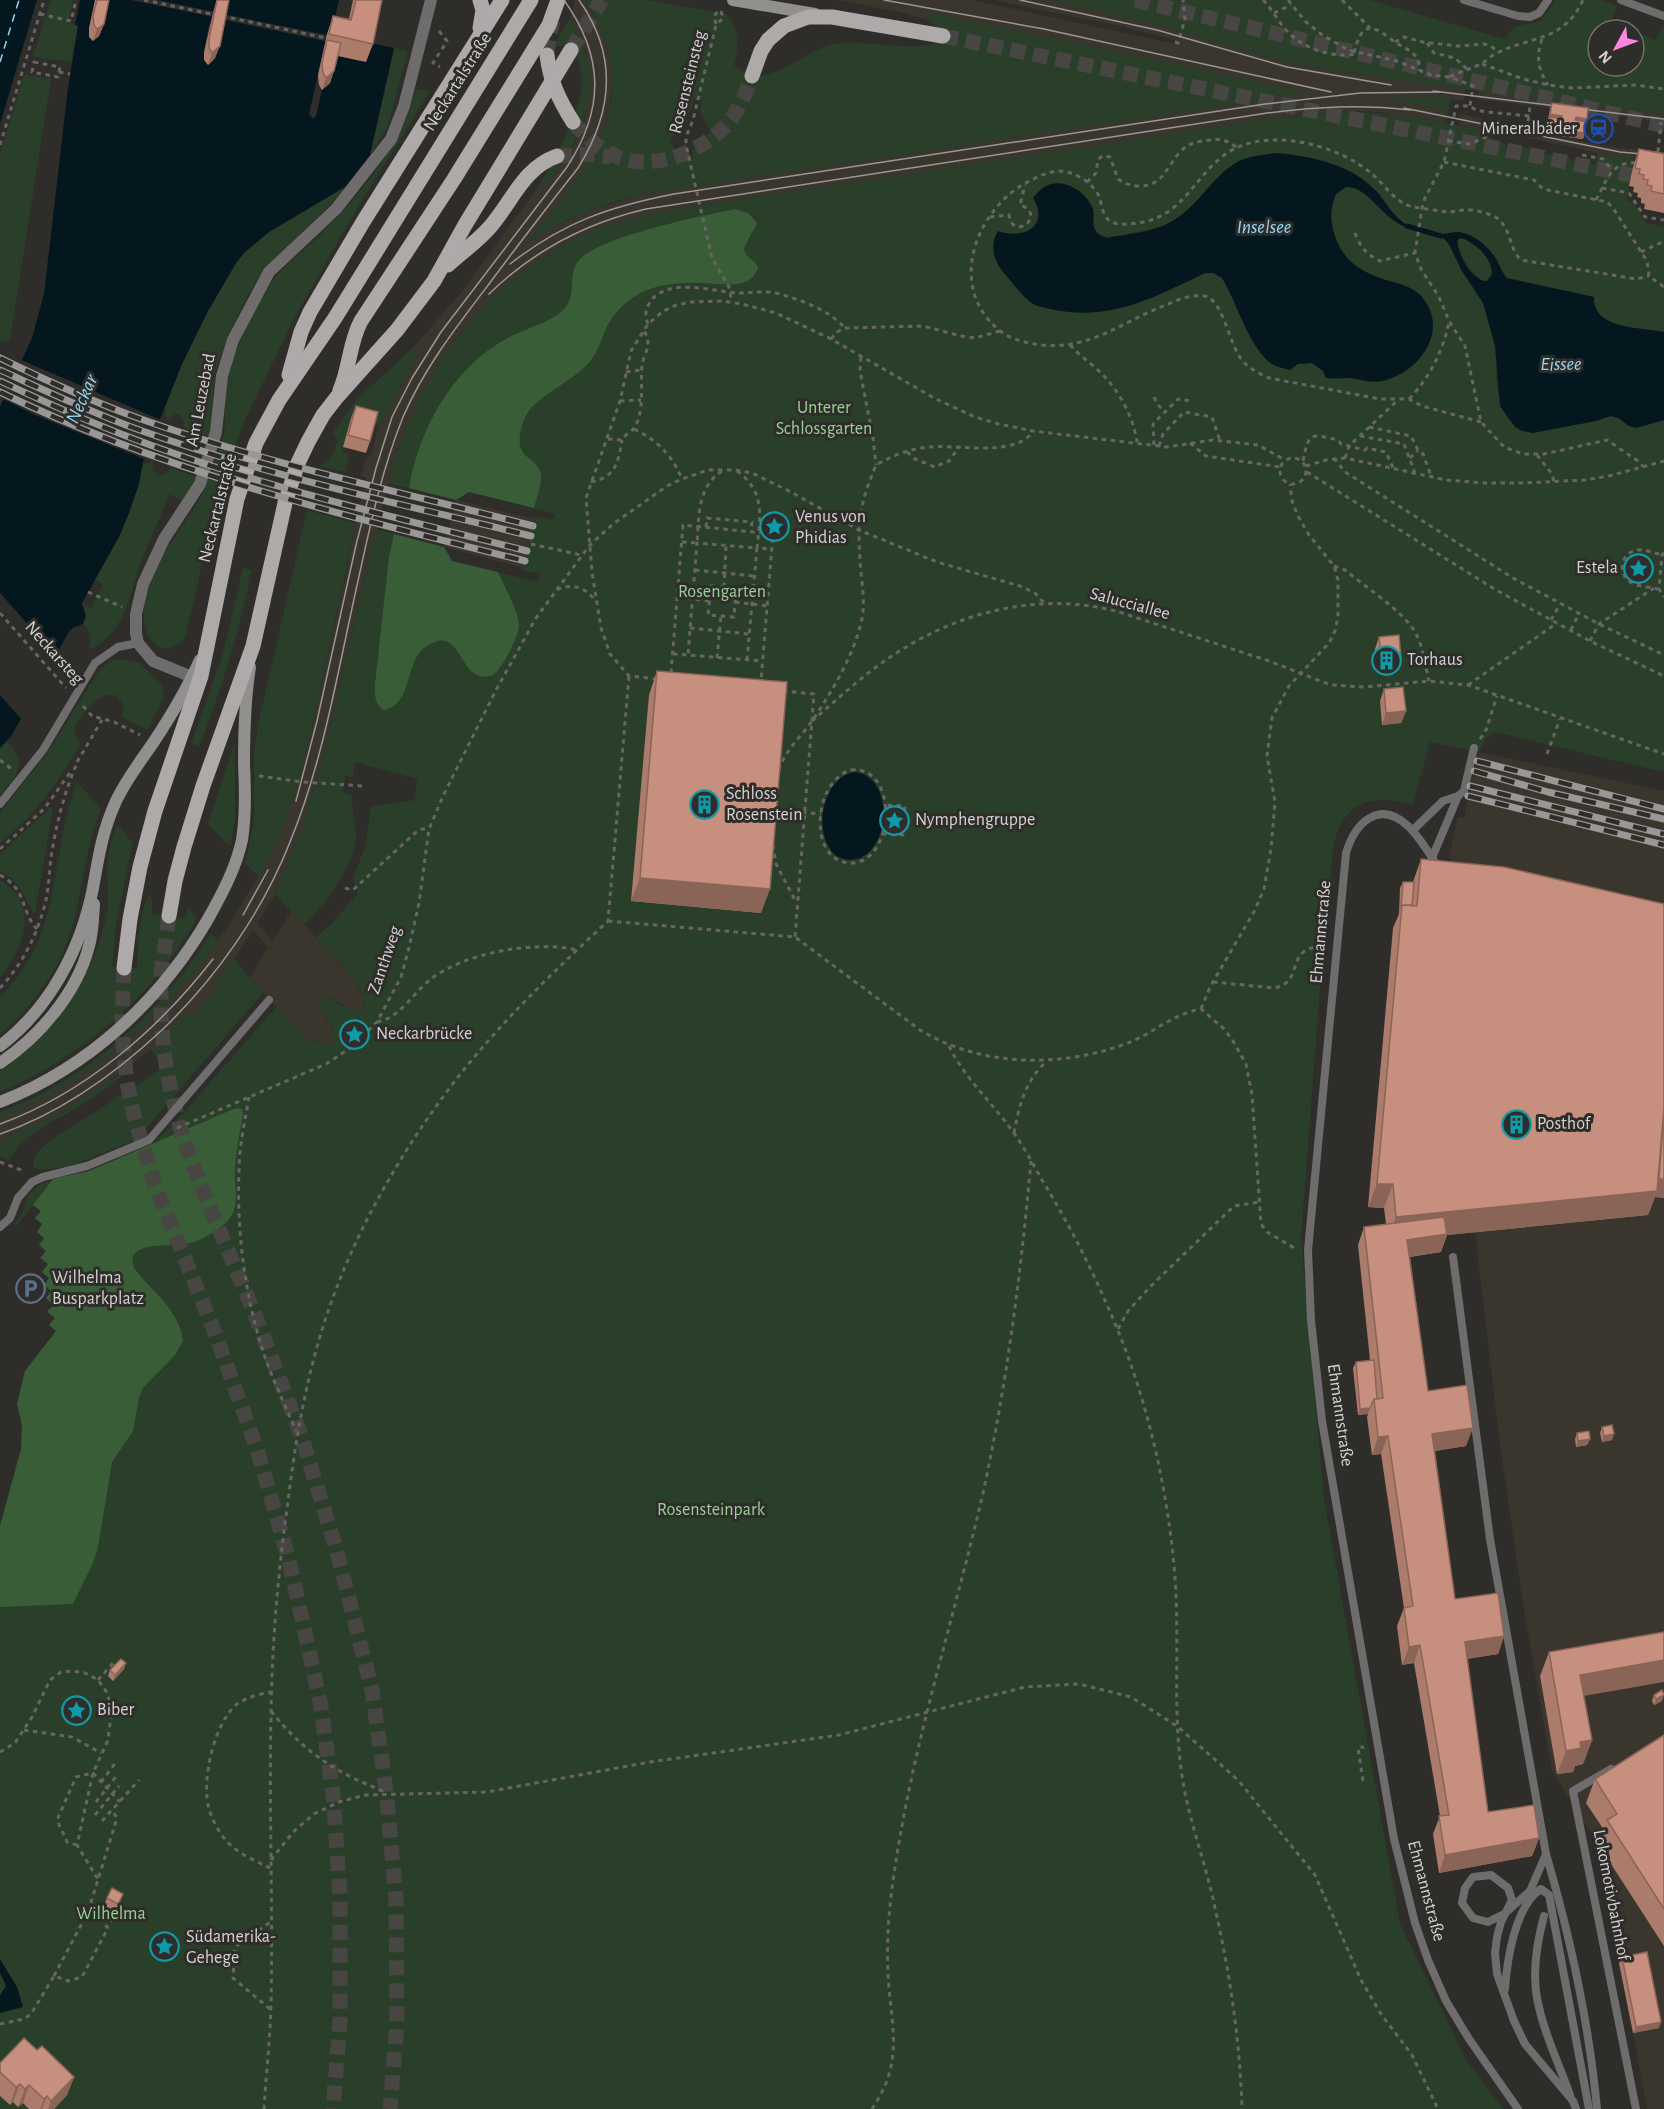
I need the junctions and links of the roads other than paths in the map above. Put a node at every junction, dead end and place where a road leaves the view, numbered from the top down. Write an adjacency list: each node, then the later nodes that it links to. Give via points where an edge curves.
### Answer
1 (431, 0): 24 (street, Am Leuzebad, via 404,106 391,139 336,209 269,272 233,340 222,376 216,432 200,484 164,539 143,584 136,614)
2 (480, 0): 12 (main road, via 483,18)
3 (502, 0): 12 (main road)
4 (531, 0): 21 (main road, Neckartalstraße, via 335,318)
5 (558, 0): 22 (main road, via 549,25 361,321 351,344 344,381)
6 (733, 0): 11 (main road)
7 (1464, 0): 8 (lane, via 1526,17 1539,14)
8 (1548, 0)
9 (1621, 0): 10 (lane)
10 (1664, 16)
11 (832, 17): 13 (main road); 16 (main road, via 808,17 779,29 761,51)
12 (479, 34): 21 (main road, via 310,312)
13 (943, 36)
14 (572, 50): 17 (main road)
15 (548, 55): 17 (main road)
16 (752, 76)
17 (552, 82): 18 (main road); 20 (main road)
18 (573, 122)
19 (557, 156): 20 (main road, via 536,167 486,232)
20 (434, 281): 22 (main road, via 397,330)
21 (279, 400): 23 (main road, Neckartalstraße, via 256,443 237,499)
22 (332, 403): 25 (main road, via 298,463)
23 (210, 633): 26 (main road, Neckartalstraße); 35 (main road, via 201,676 140,867)
24 (138, 644): 26 (street, via 153,661); 29 (lane, via 118,647 96,663 43,750)
25 (253, 646): 34 (main road, via 195,807); 39 (main road, via 246,711 242,839 216,906 173,970 120,1028 64,1071)
26 (192, 677): 32 (main road, Neckartalstraße, via 117,798 104,831)
27 (1474, 748): 28 (lane, via 1464,790)
28 (1458, 796): 30 (lane, via 1443,801); 31 (lane)
29 (0, 804)
30 (1413, 830): 31 (lane, Ehmannstraße); 47 (lane, Ehmannstraße, via 1399,819 1383,814 1368,818 1354,832 1346,853 1308,1250 1311,1320 1322,1421 1405,1888 1446,2001)
31 (1432, 858): 33 (lane, Ehmannstraße)
32 (95, 873): 37 (main road, Neckartalstraße, via 81,931 61,974 40,1006); 38 (main road, via 92,934 81,967 64,999 44,1024)
33 (1445, 877)
34 (169, 916)
35 (124, 968)
36 (270, 1000): 40 (lane, via 149,1140 87,1166 37,1179 18,1198 10,1218)
37 (0, 1046)
38 (0, 1063)
39 (0, 1102)
40 (0, 1227)
41 (1453, 1257): 43 (lane, via 1490,1539)
42 (1623, 1762): 50 (lane, Lokomotivbahnhof, via 1573,1791)
43 (1546, 1854): 45 (lane, via 1530,1891 1504,1914 1488,1922 1473,1918 1462,1904 1466,1888 1473,1877 1491,1875 1508,1888 1512,1900 1501,1922 1495,1953 1497,1974); 49 (lane, via 1568,1938)
44 (1544, 1916): 46 (lane, via 1538,1940 1537,1999)
45 (1505, 1994): 46 (lane, via 1525,2044); 48 (lane, via 1512,1937 1532,1894 1541,1888 1549,1895)
46 (1574, 2105)
47 (1518, 2109)
48 (1589, 2109)
49 (1597, 2109)
50 (1636, 2109)

